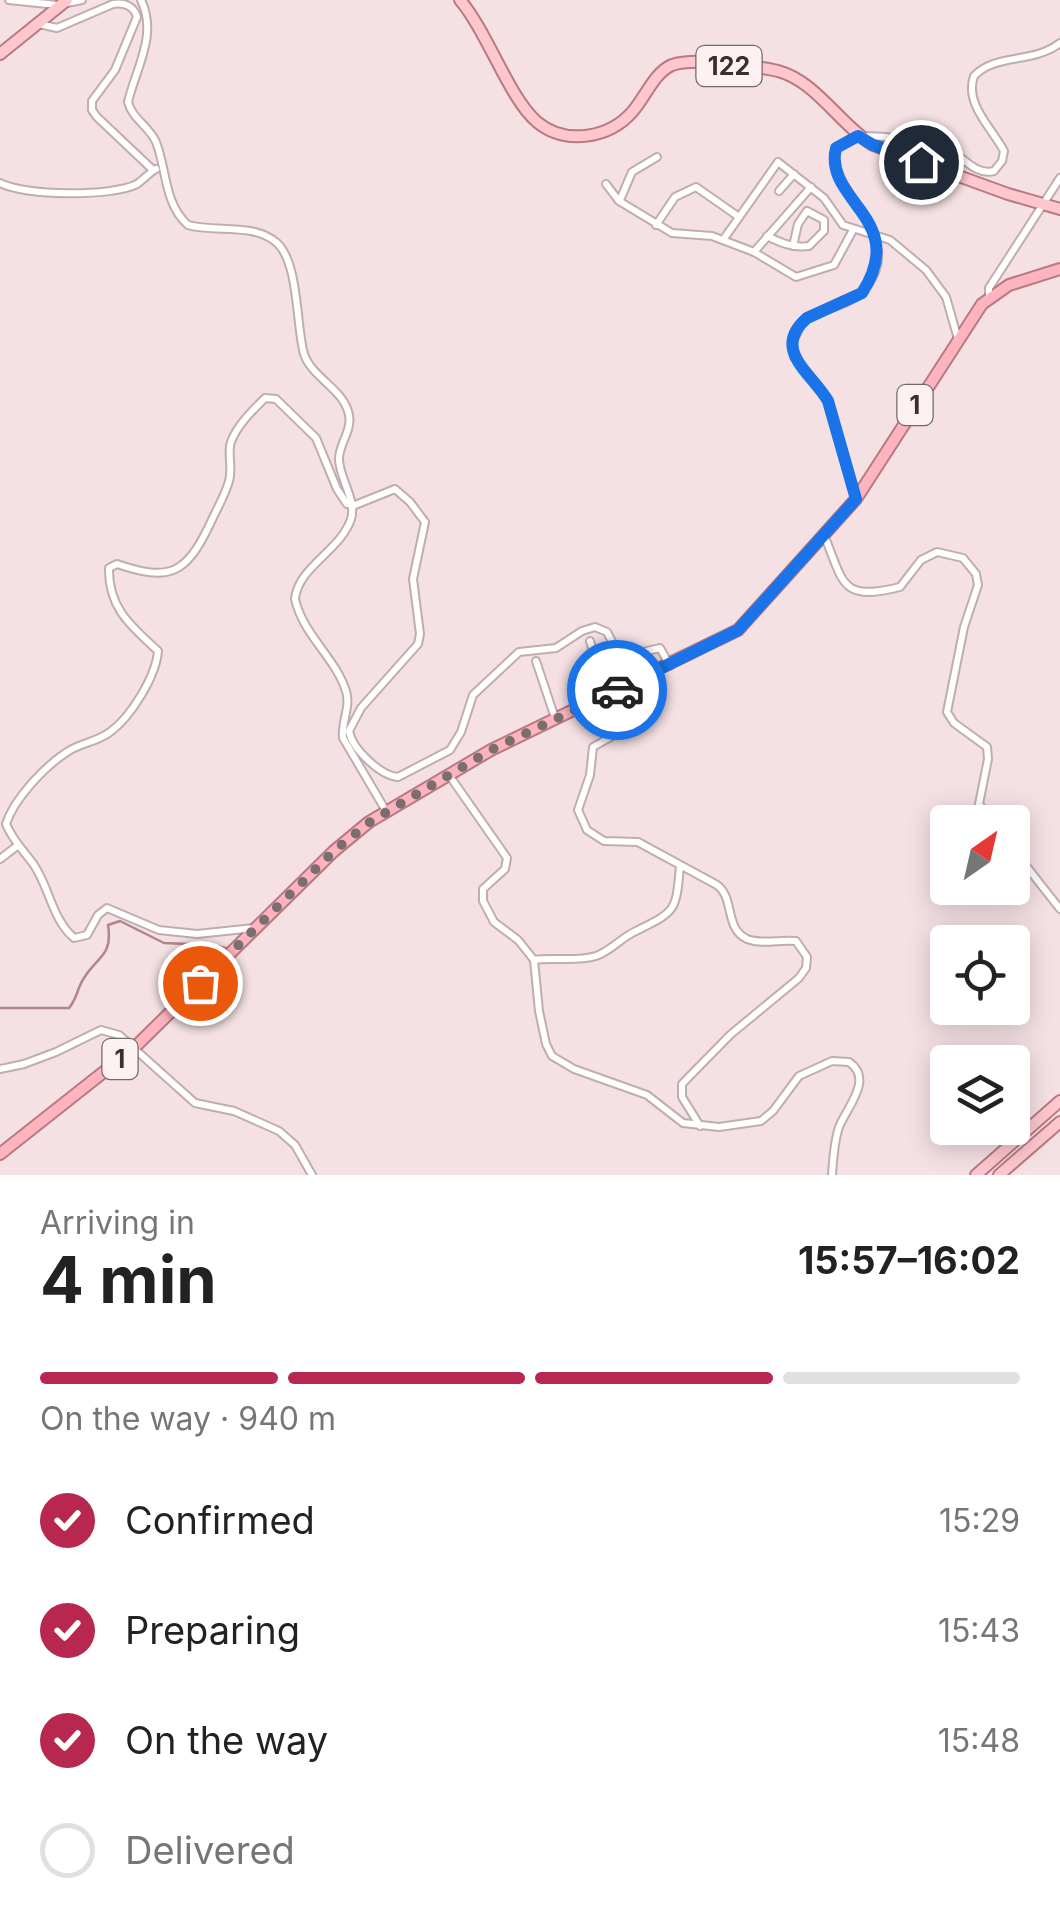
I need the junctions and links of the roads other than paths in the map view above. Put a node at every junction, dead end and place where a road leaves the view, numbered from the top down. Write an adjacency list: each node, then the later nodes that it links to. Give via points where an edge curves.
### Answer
1 (9, 0): 5 (street)
2 (82, 0): 5 (street)
3 (141, 0): 11 (street, via 148,31 128,102 152,134)
4 (460, 0): 9 (main road, 122, via 524,106 563,135 614,127 665,70 698,62 797,78)
5 (64, 2): 6 (main road)
6 (38, 24): 8 (main road); 12 (street, via 57,28 118,3 134,10 119,62 92,108)
7 (1060, 43): 9 (street, via 974,76 973,100 1004,151 994,171 981,172 935,144)
8 (0, 54)
9 (858, 136): 20 (main road, 122); 25 (street, via 839,146 836,171)
10 (657, 157): 19 (street, via 632,172)
11 (163, 167): 12 (street); 34 (street, via 172,206 188,225 248,232 282,250 305,357 348,413 338,462)
12 (153, 170): 15 (street, via 138,184 97,190 30,193)
13 (794, 174): 17 (street); 18 (street); 22 (street, via 777,162)
14 (1060, 178): 20 (street)
15 (0, 183)
16 (606, 184): 19 (street)
17 (811, 187): 24 (street); 26 (street)
18 (779, 190)
19 (619, 201): 23 (street)
20 (1042, 206): 21 (main road, 122); 31 (street)
21 (1060, 209)
22 (739, 217): 23 (street, via 696,187 675,197); 27 (street)
23 (656, 225): 27 (street)
24 (853, 230): 25 (street); 29 (street, via 834,265 801,278)
25 (874, 234): 32 (street, via 938,283); 33 (street, via 877,261 862,293 807,318 793,342 798,365 828,401)
26 (767, 236): 28 (street); 29 (street)
27 (723, 240): 29 (street)
28 (792, 246): 28 (street, via 812,244 824,220 807,210)
29 (754, 252)
30 (1060, 270): 31 (highway)
31 (989, 296): 32 (highway, 1)
32 (958, 340): 33 (highway, 1)
33 (856, 499): 35 (highway, 1)
34 (351, 506): 38 (street, via 395,489 425,522 412,583 418,644 350,725 352,744 389,776 450,750 473,695 525,649 556,648 595,627 607,632 618,653 660,648); 44 (street, via 348,524 298,586 295,600 346,692 347,747); 45 (street, via 316,438 274,397 263,400 230,442 229,482 190,560 168,573 109,568 114,602 157,650 156,664 118,725 64,754 11,812 6,824)
35 (823, 534): 38 (highway, 1, via 738,630); 43 (street, via 841,581 859,592 900,587 921,560 938,552 973,567 978,585 947,712 987,747)
36 (590, 641): 40 (street)
37 (536, 662): 41 (street)
38 (670, 666): 39 (highway, 1)
39 (625, 686): 40 (highway, 1); 47 (street, via 642,714 592,748 578,816 596,838 638,842)
40 (607, 695): 41 (highway, 1)
41 (556, 719): 42 (highway, 1)
42 (448, 774): 44 (highway, 1); 51 (street, via 508,862 483,890 487,911)
43 (980, 805)
44 (386, 812): 50 (highway, 1, via 342,844)
45 (17, 846): 46 (street); 50 (street, via 74,938 87,935 107,908 159,930)
46 (0, 858)
47 (680, 866): 51 (street, via 676,900 662,920 598,955); 56 (street, via 725,891 731,920 746,938 796,942 807,957 799,978 682,1084 689,1114)
48 (1030, 871): 49 (street)
49 (1060, 909)
50 (255, 928): 52 (highway, 1)
51 (534, 960): 56 (street, via 546,1044 556,1060 647,1095 683,1123)
52 (134, 1048): 53 (street, via 102,1030); 57 (highway, 1); 58 (street, via 195,1103 279,1131)
53 (0, 1069)
54 (1060, 1101): 60 (main road)
55 (1060, 1122): 61 (main road)
56 (701, 1127): 59 (street, via 762,1120 799,1076 832,1061 849,1062 859,1085 838,1130)
57 (0, 1154)
58 (312, 1175)
59 (832, 1175)
60 (976, 1175)
61 (999, 1175)

